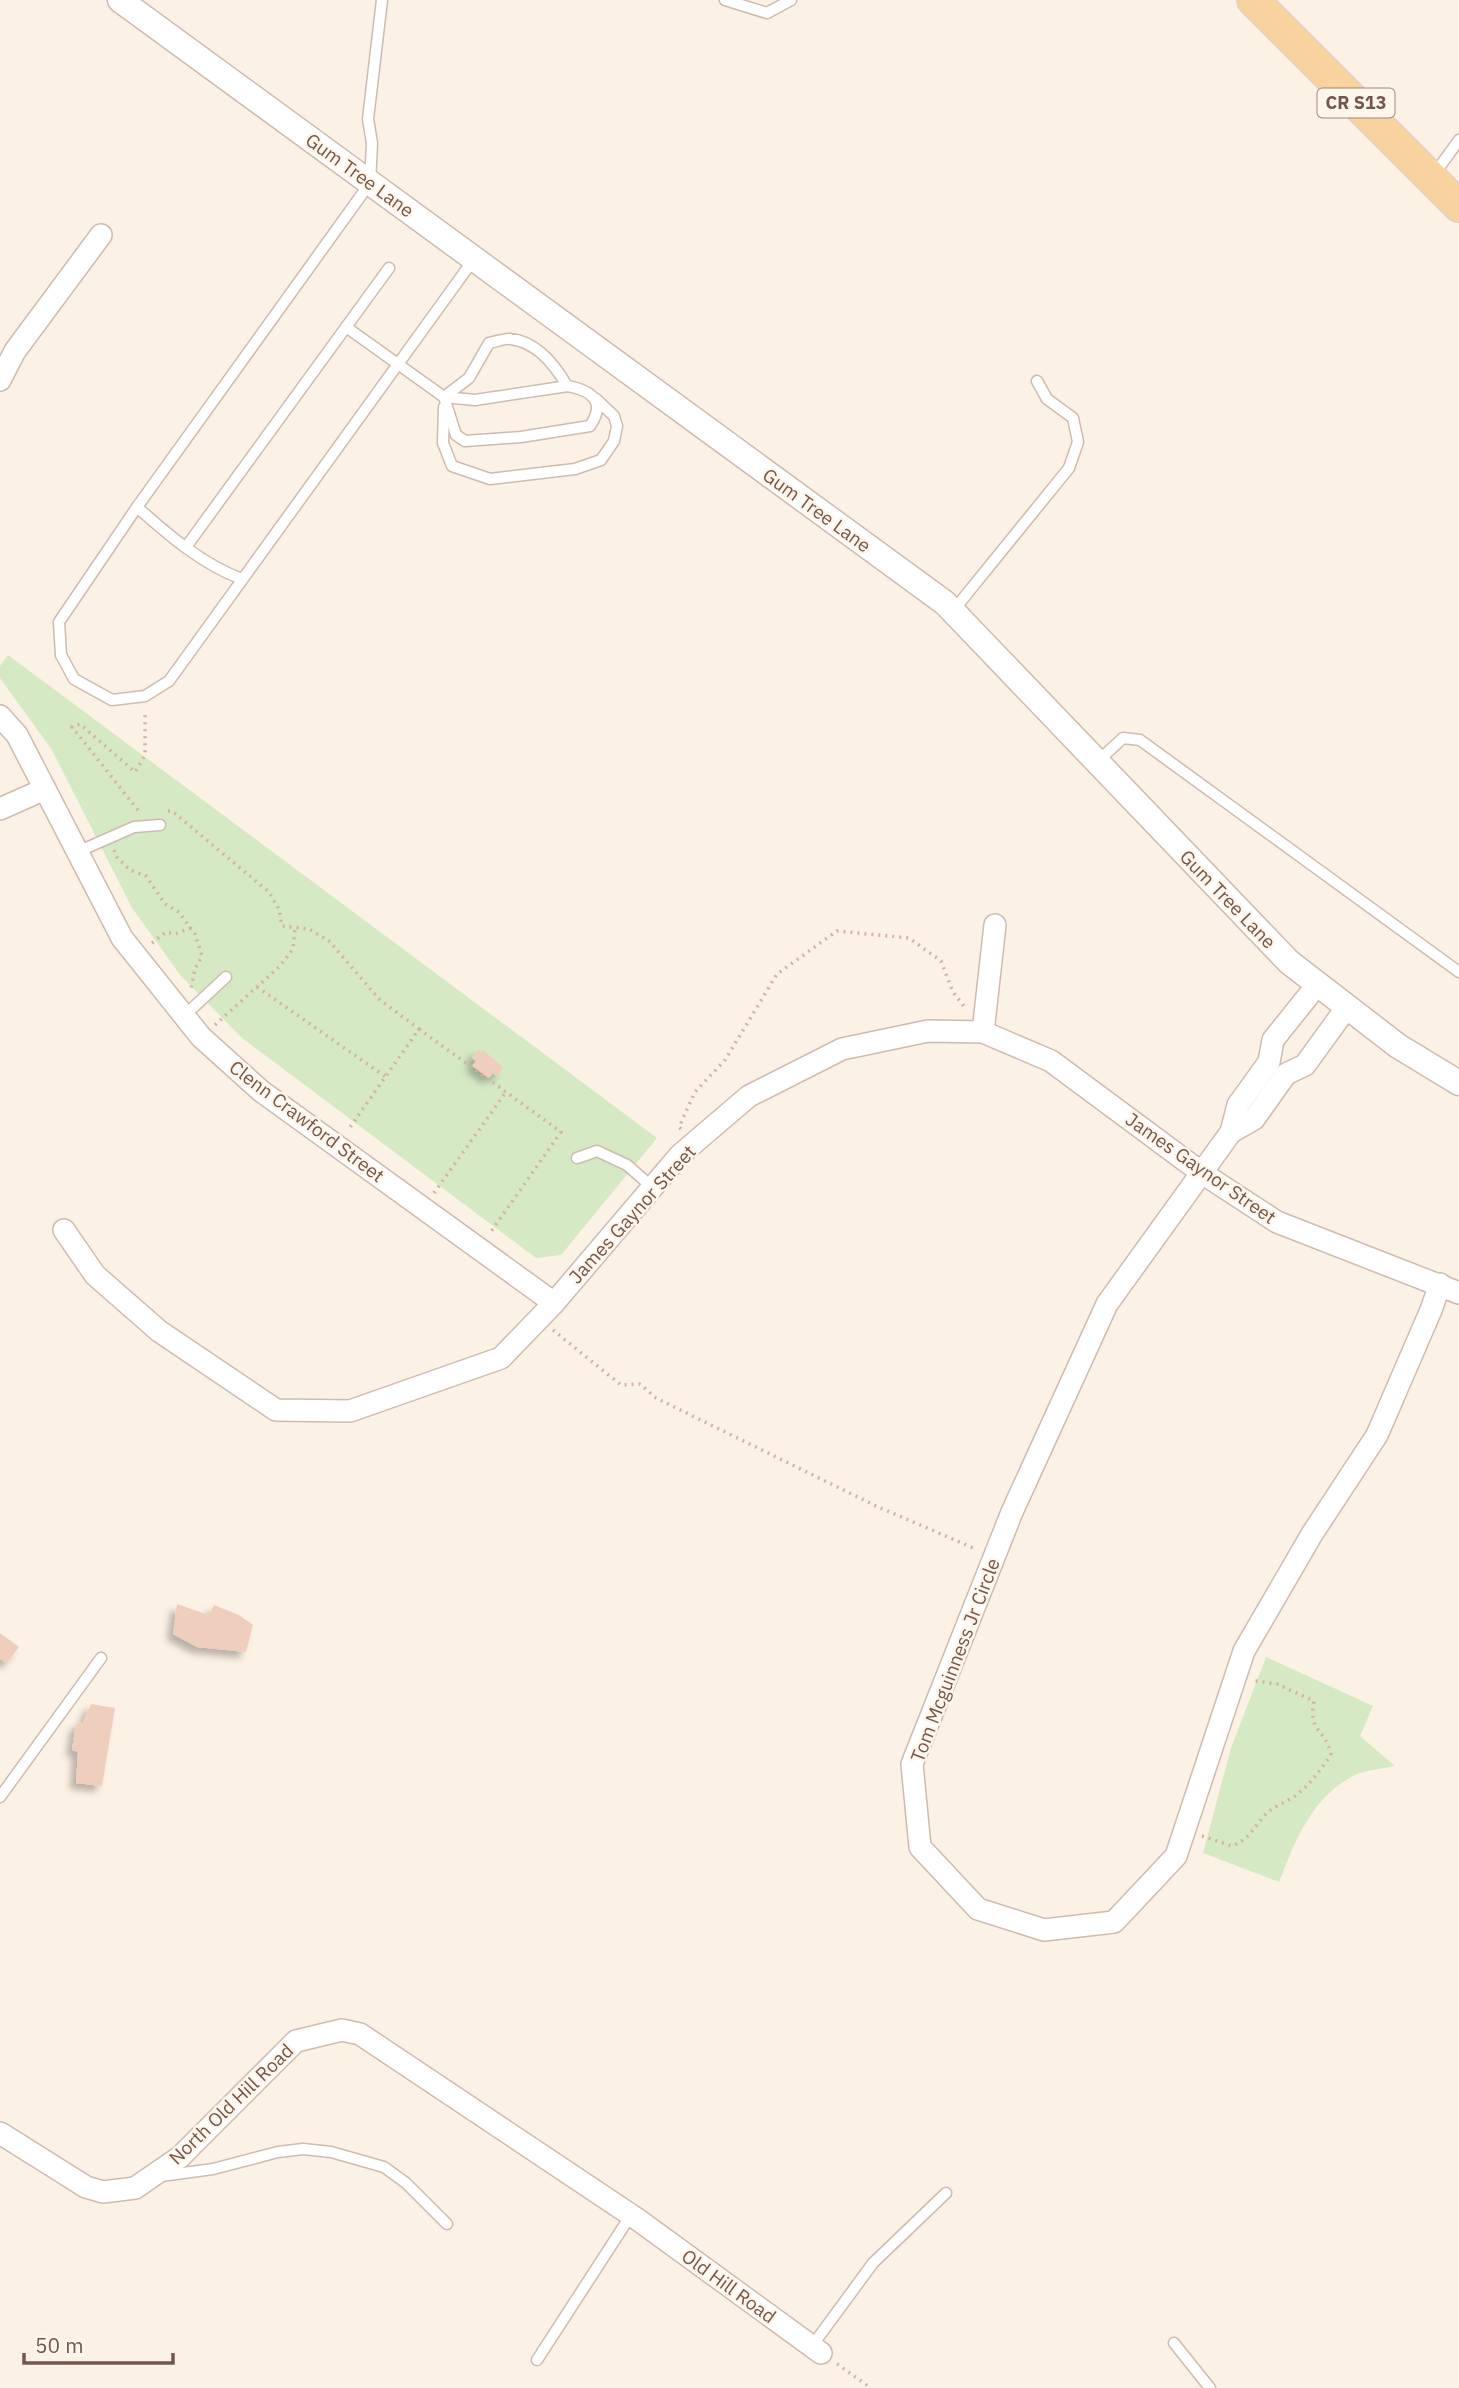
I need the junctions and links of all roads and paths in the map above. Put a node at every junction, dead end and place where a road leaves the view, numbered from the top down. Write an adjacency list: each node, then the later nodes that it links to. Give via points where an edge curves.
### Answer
1 (120, 0): 8 (street, Gum Tree Lane)
2 (382, 0): 8 (lane, via 368,119)
3 (725, 0): 4 (lane, via 767,13)
4 (792, 0)
5 (1252, 0): 7 (main road, CR S13)
6 (1459, 140): 7 (lane)
7 (1431, 178): 9 (main road, CR S13)
8 (370, 183): 11 (street, Gum Tree Lane); 20 (lane)
9 (1459, 206)
10 (101, 235): 15 (street, via 15,351)
11 (474, 259): 14 (lane); 23 (street, Gum Tree Lane)
12 (389, 268): 13 (lane)
13 (346, 327): 14 (lane); 21 (lane)
14 (399, 363): 18 (lane); 22 (lane)
15 (0, 380)
16 (1038, 382): 23 (lane, via 1047,399 1073,418 1078,442 1069,468)
17 (567, 386): 18 (lane, via 475,400); 18 (lane, via 554,364 529,345 510,338 489,343 469,378); 19 (lane, via 582,388)
18 (444, 397): 19 (lane, via 456,435 465,441 590,426 596,417); 19 (lane, via 443,443 452,466 490,479 575,469 601,460 614,441 617,426 614,416)
19 (595, 398)
20 (138, 506): 21 (lane); 24 (lane, via 59,622 61,655 74,679 112,700)
21 (186, 547): 22 (lane)
22 (242, 579): 24 (lane, via 169,681)
23 (953, 611): 26 (street, Gum Tree Lane)
24 (145, 696): 29 (path, via 145,755 135,772 80,724 72,727 138,810)
25 (0, 716): 27 (street, Clenn Crawford Street, via 17,735)
26 (1097, 762): 38 (lane, via 1122,738 1140,740); 40 (street, Gum Tree Lane, via 1289,962)
27 (45, 789): 28 (street); 33 (street, Clenn Crawford Street)
28 (0, 809)
29 (149, 811)
30 (160, 811): 36 (path, via 172,811 269,892 282,926)
31 (160, 825): 32 (lane, via 134,827)
32 (110, 838): 33 (lane); 35 (path, via 117,857 130,870 146,876 164,904 179,912)
33 (77, 852): 37 (street, Clenn Crawford Street)
34 (995, 925): 45 (street)
35 (191, 928): 37 (path, via 166,933); 43 (path, via 202,956)
36 (295, 928): 41 (path, via 293,949); 44 (path, via 309,929 329,941 379,999)
37 (136, 956): 43 (street, Clenn Crawford Street)
38 (1459, 972)
39 (226, 976): 43 (lane)
40 (1317, 985): 42 (street, Gum Tree Lane); 47 (street, Tom Mcguinness Jr Circle, via 1273,1040)
41 (257, 987): 46 (path); 48 (path)
42 (1347, 1007): 47 (street, Tom Mcguinness Jr Circle, via 1305,1065); 49 (street, Gum Tree Lane, via 1398,1046)
43 (184, 1016): 46 (street, Clenn Crawford Street)
44 (419, 1029): 48 (path); 50 (path)
45 (983, 1032): 51 (street, James Gaynor Street, via 928,1031 842,1049 749,1096); 51 (path, via 953,992 941,961 909,937 837,931 777,974 725,1060 695,1093 679,1127); 54 (street, James Gaynor Street, via 1051,1061)
46 (201, 1037): 52 (street, Clenn Crawford Street, via 261,1091)
47 (1278, 1068): 54 (street, Tom Mcguinness Jr Circle, via 1254,1119 1231,1132)
48 (386, 1077): 52 (path)
49 (1459, 1083)
50 (506, 1092): 56 (path); 58 (path, via 561,1132)
51 (696, 1142): 55 (street, James Gaynor Street)
52 (337, 1146): 56 (street, Clenn Crawford Street)
53 (577, 1158): 55 (lane, via 597,1151)
54 (1202, 1174): 59 (street, James Gaynor Street, via 1277,1222); 62 (street, Tom Mcguinness Jr Circle, via 1107,1304)
55 (652, 1187): 60 (street, James Gaynor Street)
56 (423, 1209): 58 (street, Clenn Crawford Street)
57 (64, 1230): 61 (street, James Gaynor Street, via 96,1275 159,1331 276,1409 349,1411 421,1387 501,1358)
58 (478, 1249): 60 (street, Clenn Crawford Street)
59 (1449, 1288): 64 (street, Tom Mcguinness Jr Circle, via 1431,1310 1377,1435 1312,1534 1244,1651)
60 (554, 1303): 61 (street, James Gaynor Street)
61 (539, 1318): 62 (path, via 621,1385 640,1384 656,1398 878,1507)
62 (994, 1557): 66 (street, Tom Mcguinness Jr Circle, via 912,1764 920,1847 978,1909 1044,1930 1114,1922 1176,1856)
63 (101, 1658): 65 (lane)
64 (1236, 1676): 66 (street, Tom Mcguinness Jr Circle); 66 (path, via 1277,1684 1314,1701 1311,1716 1315,1728 1329,1741 1331,1755 1314,1780 1270,1811 1246,1840 1232,1846)
65 (0, 1797)
66 (1185, 1830)
67 (0, 2133): 68 (street, North Old Hill Road, via 86,2187 103,2192 135,2188)
68 (148, 2178): 70 (street, North Old Hill Road, via 180,2157 296,2041 342,2030 360,2034); 71 (lane, via 213,2169 278,2152 331,2152 384,2167)
69 (946, 2193): 73 (lane, via 873,2263)
70 (634, 2217): 73 (street, Old Hill Road); 74 (lane)
71 (447, 2224)
72 (1174, 2343): 76 (lane)
73 (816, 2349): 75 (path)
74 (537, 2360)
75 (871, 2388)
76 (1210, 2388)

